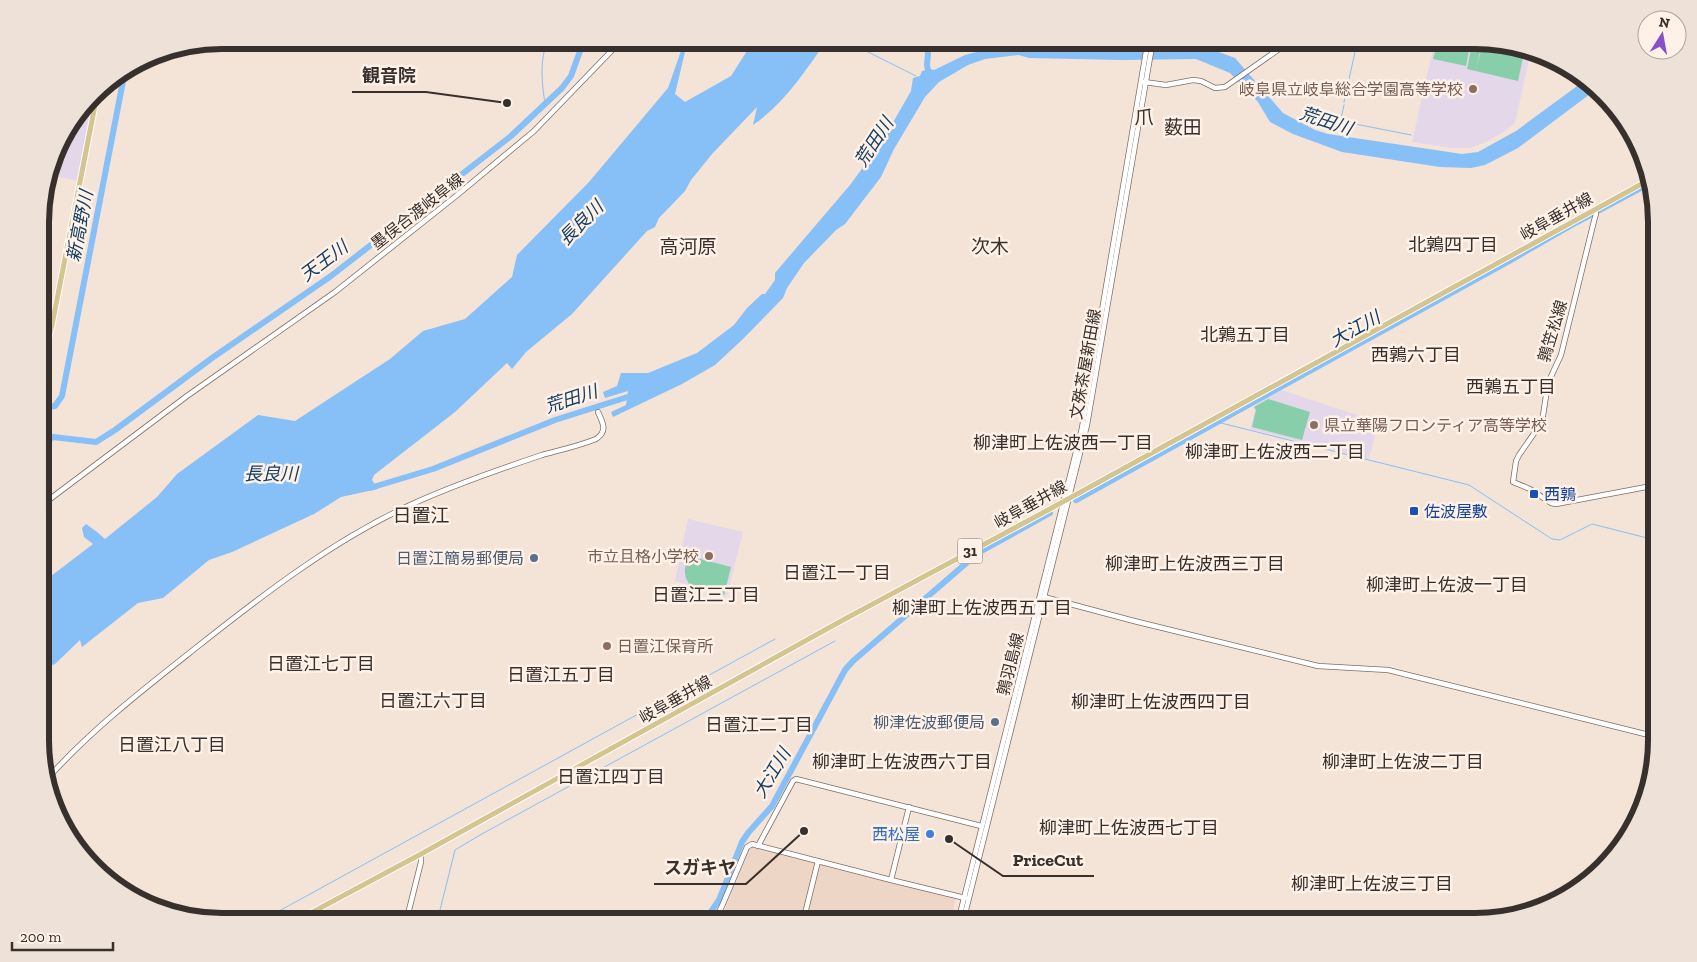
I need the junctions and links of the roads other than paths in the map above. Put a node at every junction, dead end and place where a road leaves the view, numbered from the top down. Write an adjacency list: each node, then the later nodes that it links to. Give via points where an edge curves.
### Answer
1 (613, 49): 14 (main road, 墨俣合渡岐阜線, via 529,136 456,196 335,292)
2 (1147, 49): 5 (main road, 文殊茶屋新田線)
3 (1150, 49): 5 (main road, 文殊茶屋新田線)
4 (1279, 49): 6 (main road, via 1225,88 1193,80 1166,84)
5 (1146, 62): 6 (main road, 文殊茶屋新田線)
6 (1143, 82): 13 (main road, 文殊茶屋新田線)
7 (95, 105): 10 (main road)
8 (1644, 183): 9 (main road, 岐阜垂井線 / 31)
9 (1595, 212): 12 (main road, 鶉笠松線, via 1561,355 1548,383 1542,422 1518,455 1513,482 1556,504); 13 (main road, 岐阜垂井線 / 31)
10 (49, 336)
11 (598, 412): 17 (main road, via 604,431 596,439 427,498 338,544 162,674)
12 (1648, 488)
13 (1067, 498): 15 (main road, 鶉羽島線); 21 (main road, 岐阜垂井線 / 31)
14 (49, 500)
15 (1043, 596): 16 (main road, via 1318,666 1388,670); 19 (main road, 鶉羽島線); 24 (main road)
16 (1648, 735)
17 (52, 774)
18 (909, 807): 19 (main road); 20 (main road, via 796,779); 23 (main road)
19 (982, 826): 24 (main road, 鶉羽島線)
20 (758, 846): 22 (main road); 27 (main road, via 752,844 747,847)
21 (421, 854): 25 (main road, 岐阜垂井線 / 31); 26 (main road)
22 (818, 861): 23 (main road); 28 (main road)
23 (891, 880): 24 (main road)
24 (966, 898): 29 (main road, 鶉羽島線); 30 (main road)
25 (311, 913)
26 (408, 913)
27 (718, 913)
28 (805, 913)
29 (961, 913)
30 (964, 913)

